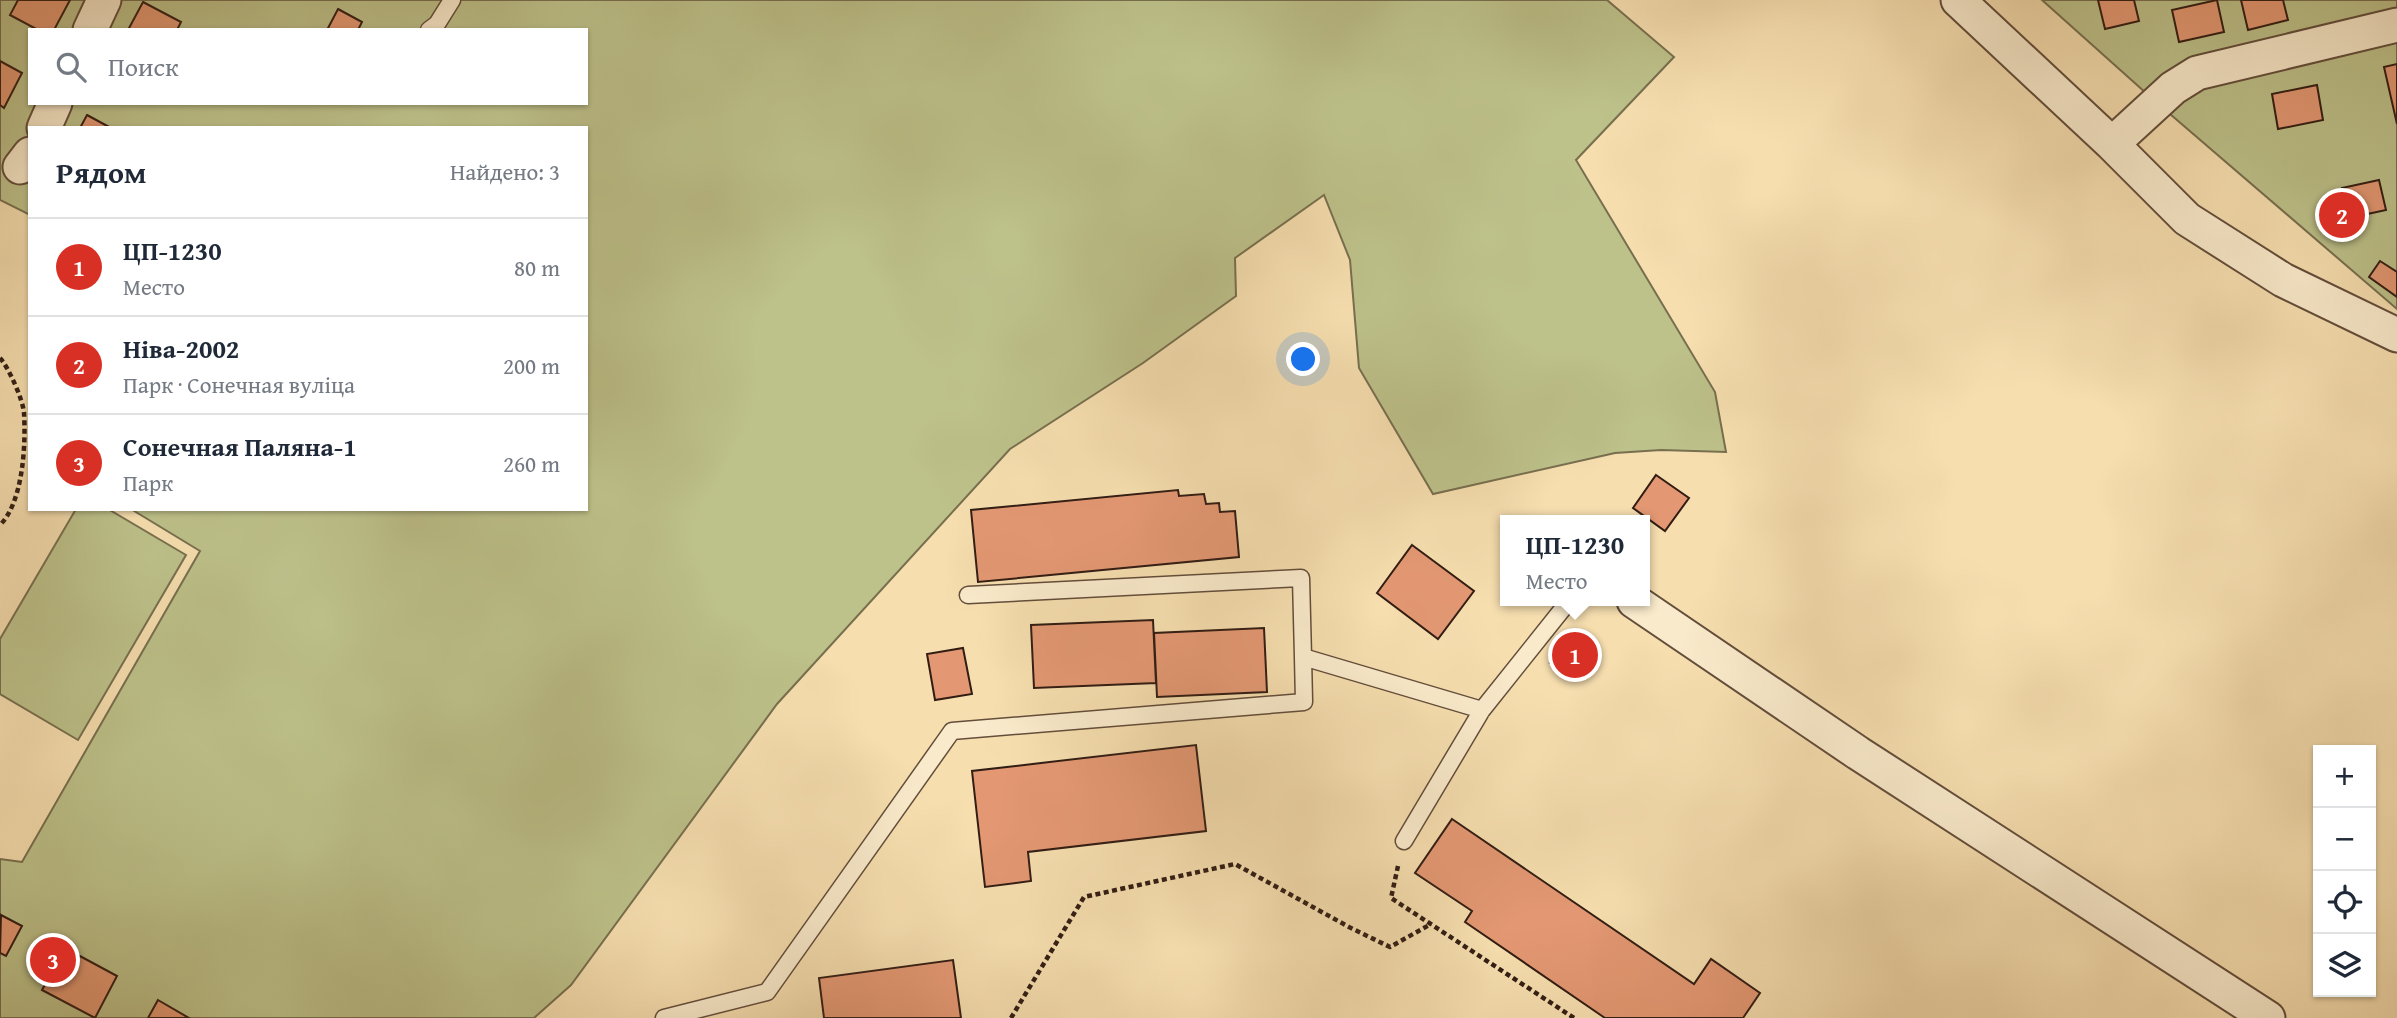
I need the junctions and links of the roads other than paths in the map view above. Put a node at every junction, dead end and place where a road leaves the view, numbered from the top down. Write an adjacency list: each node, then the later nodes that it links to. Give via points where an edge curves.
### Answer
1 (104, 0): 5 (street)
2 (452, 0): 6 (lane)
3 (1958, 0): 9 (street)
4 (2397, 25): 9 (street, via 2197,73 2173,88)
5 (91, 28)
6 (431, 28)
7 (54, 105): 8 (street)
8 (45, 126)
9 (2112, 144): 10 (street, via 2187,219 2283,280)
10 (2397, 335)
11 (968, 594): 14 (lane, via 1301,578)
12 (1565, 606): 15 (lane)
13 (1641, 606): 18 (street, via 1858,754)
14 (1303, 657): 15 (lane); 17 (lane, via 1304,702 952,731 766,992)
15 (1482, 710): 16 (lane)
16 (1404, 841)
17 (664, 1018)
18 (2267, 1018)

